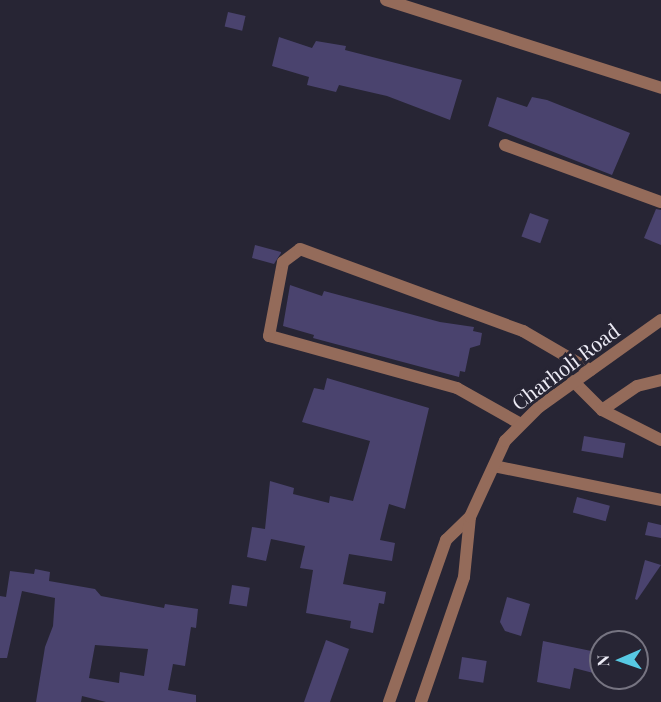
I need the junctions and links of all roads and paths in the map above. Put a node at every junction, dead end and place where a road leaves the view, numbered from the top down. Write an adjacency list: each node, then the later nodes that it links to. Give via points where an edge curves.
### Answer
1 (386, 0): 2 (street)
2 (661, 88)
3 (505, 144): 4 (street)
4 (661, 202)
5 (661, 320): 6 (street, Charholi Road)
6 (590, 370): 8 (street, Charholi Road); 10 (street, via 523,331 300,249 283,262 269,336 457,388)
7 (661, 380): 9 (street, via 637,386)
8 (573, 381): 9 (street); 10 (street, Charholi Road)
9 (602, 410): 11 (street)
10 (519, 423): 12 (street, Charholi Road)
11 (661, 440)
12 (494, 465): 13 (street); 14 (street, Charholi Road)
13 (661, 500)
14 (470, 517): 15 (street, Charholi Road, via 446,540); 16 (street, Charholi Road, via 464,577)
15 (389, 702)
16 (421, 702)

